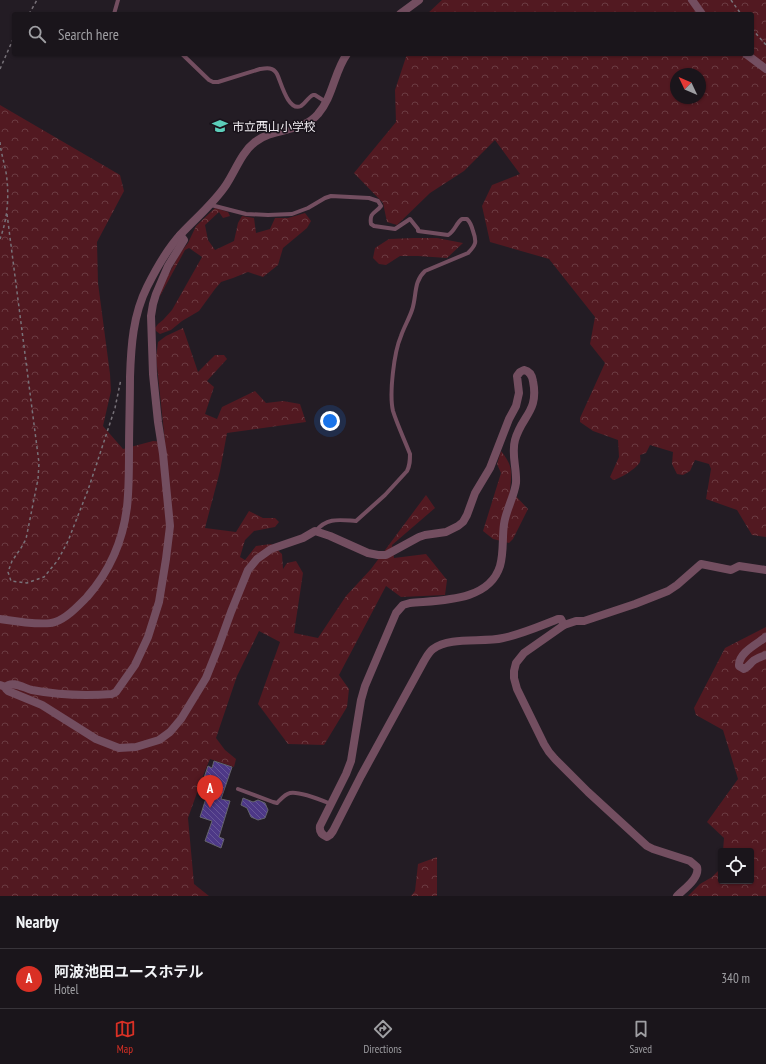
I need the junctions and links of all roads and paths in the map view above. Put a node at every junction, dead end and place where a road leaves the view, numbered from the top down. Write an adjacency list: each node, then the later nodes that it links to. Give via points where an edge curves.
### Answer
1 (37, 0): 6 (path)
2 (118, 0): 7 (lane)
3 (419, 0): 8 (street)
4 (692, 0): 9 (street)
5 (731, 0): 10 (path)
6 (29, 12)
7 (115, 12)
8 (403, 12)
9 (701, 12)
10 (740, 12)
11 (754, 31): 13 (path)
12 (12, 42): 17 (path)
13 (766, 45)
14 (184, 56): 19 (lane, via 213,82 270,68 275,70 287,99 295,107 303,105 313,95)
15 (346, 56): 19 (street)
16 (749, 56): 18 (street)
17 (0, 69)
18 (766, 69)
19 (326, 102): 21 (street, via 320,113 311,121 264,137 251,145)
20 (0, 142): 22 (path, via 7,179)
21 (211, 204): 23 (street); 26 (lane, via 246,214 268,215 292,214 331,196 369,198 378,201 381,206 370,219 374,226 395,229 410,219 418,232 448,235 458,222 467,219 476,240 468,253 425,271 420,276 412,310 400,336 392,378 393,411 410,454 410,467 356,521 330,520 321,524)
22 (7, 214): 24 (path); 25 (path, via 40,463 26,539 8,572 11,581 27,583 44,577 58,560 88,490 115,408)
23 (180, 235): 28 (street, via 138,307 131,355 127,506 122,534 110,565 80,604 54,623); 32 (street, via 184,240 168,266 156,294 152,316 153,374 170,526 159,602 148,637 135,665 112,694 52,694 11,684)
24 (0, 239)
25 (122, 377)
26 (315, 531): 32 (street, via 271,549 256,559 248,570 206,678 181,719 159,740 136,747 119,748 96,739); 34 (street, via 368,554 386,555 418,537 446,532 458,526 467,515 490,468 516,406 518,376 524,370 530,374 534,390 533,406 517,433 515,442 516,483 503,530 500,567 490,584 481,590 458,598 410,603 399,608 365,686 351,761)
27 (766, 570): 29 (street, via 739,566 731,570 701,564 668,591 584,621)
28 (0, 619)
29 (564, 625): 34 (street, via 561,619 558,619 501,639 451,642 434,648 424,661 333,831 327,837 321,834 320,826); 35 (street, via 519,658 514,671 517,689 549,752 588,792 647,846 690,861 697,867 696,877)
30 (766, 637): 31 (street, via 742,656 739,666 747,668 758,658)
31 (766, 655)
32 (3, 686)
33 (238, 789): 34 (lane, via 277,803 292,792)
34 (331, 804)
35 (677, 896)

